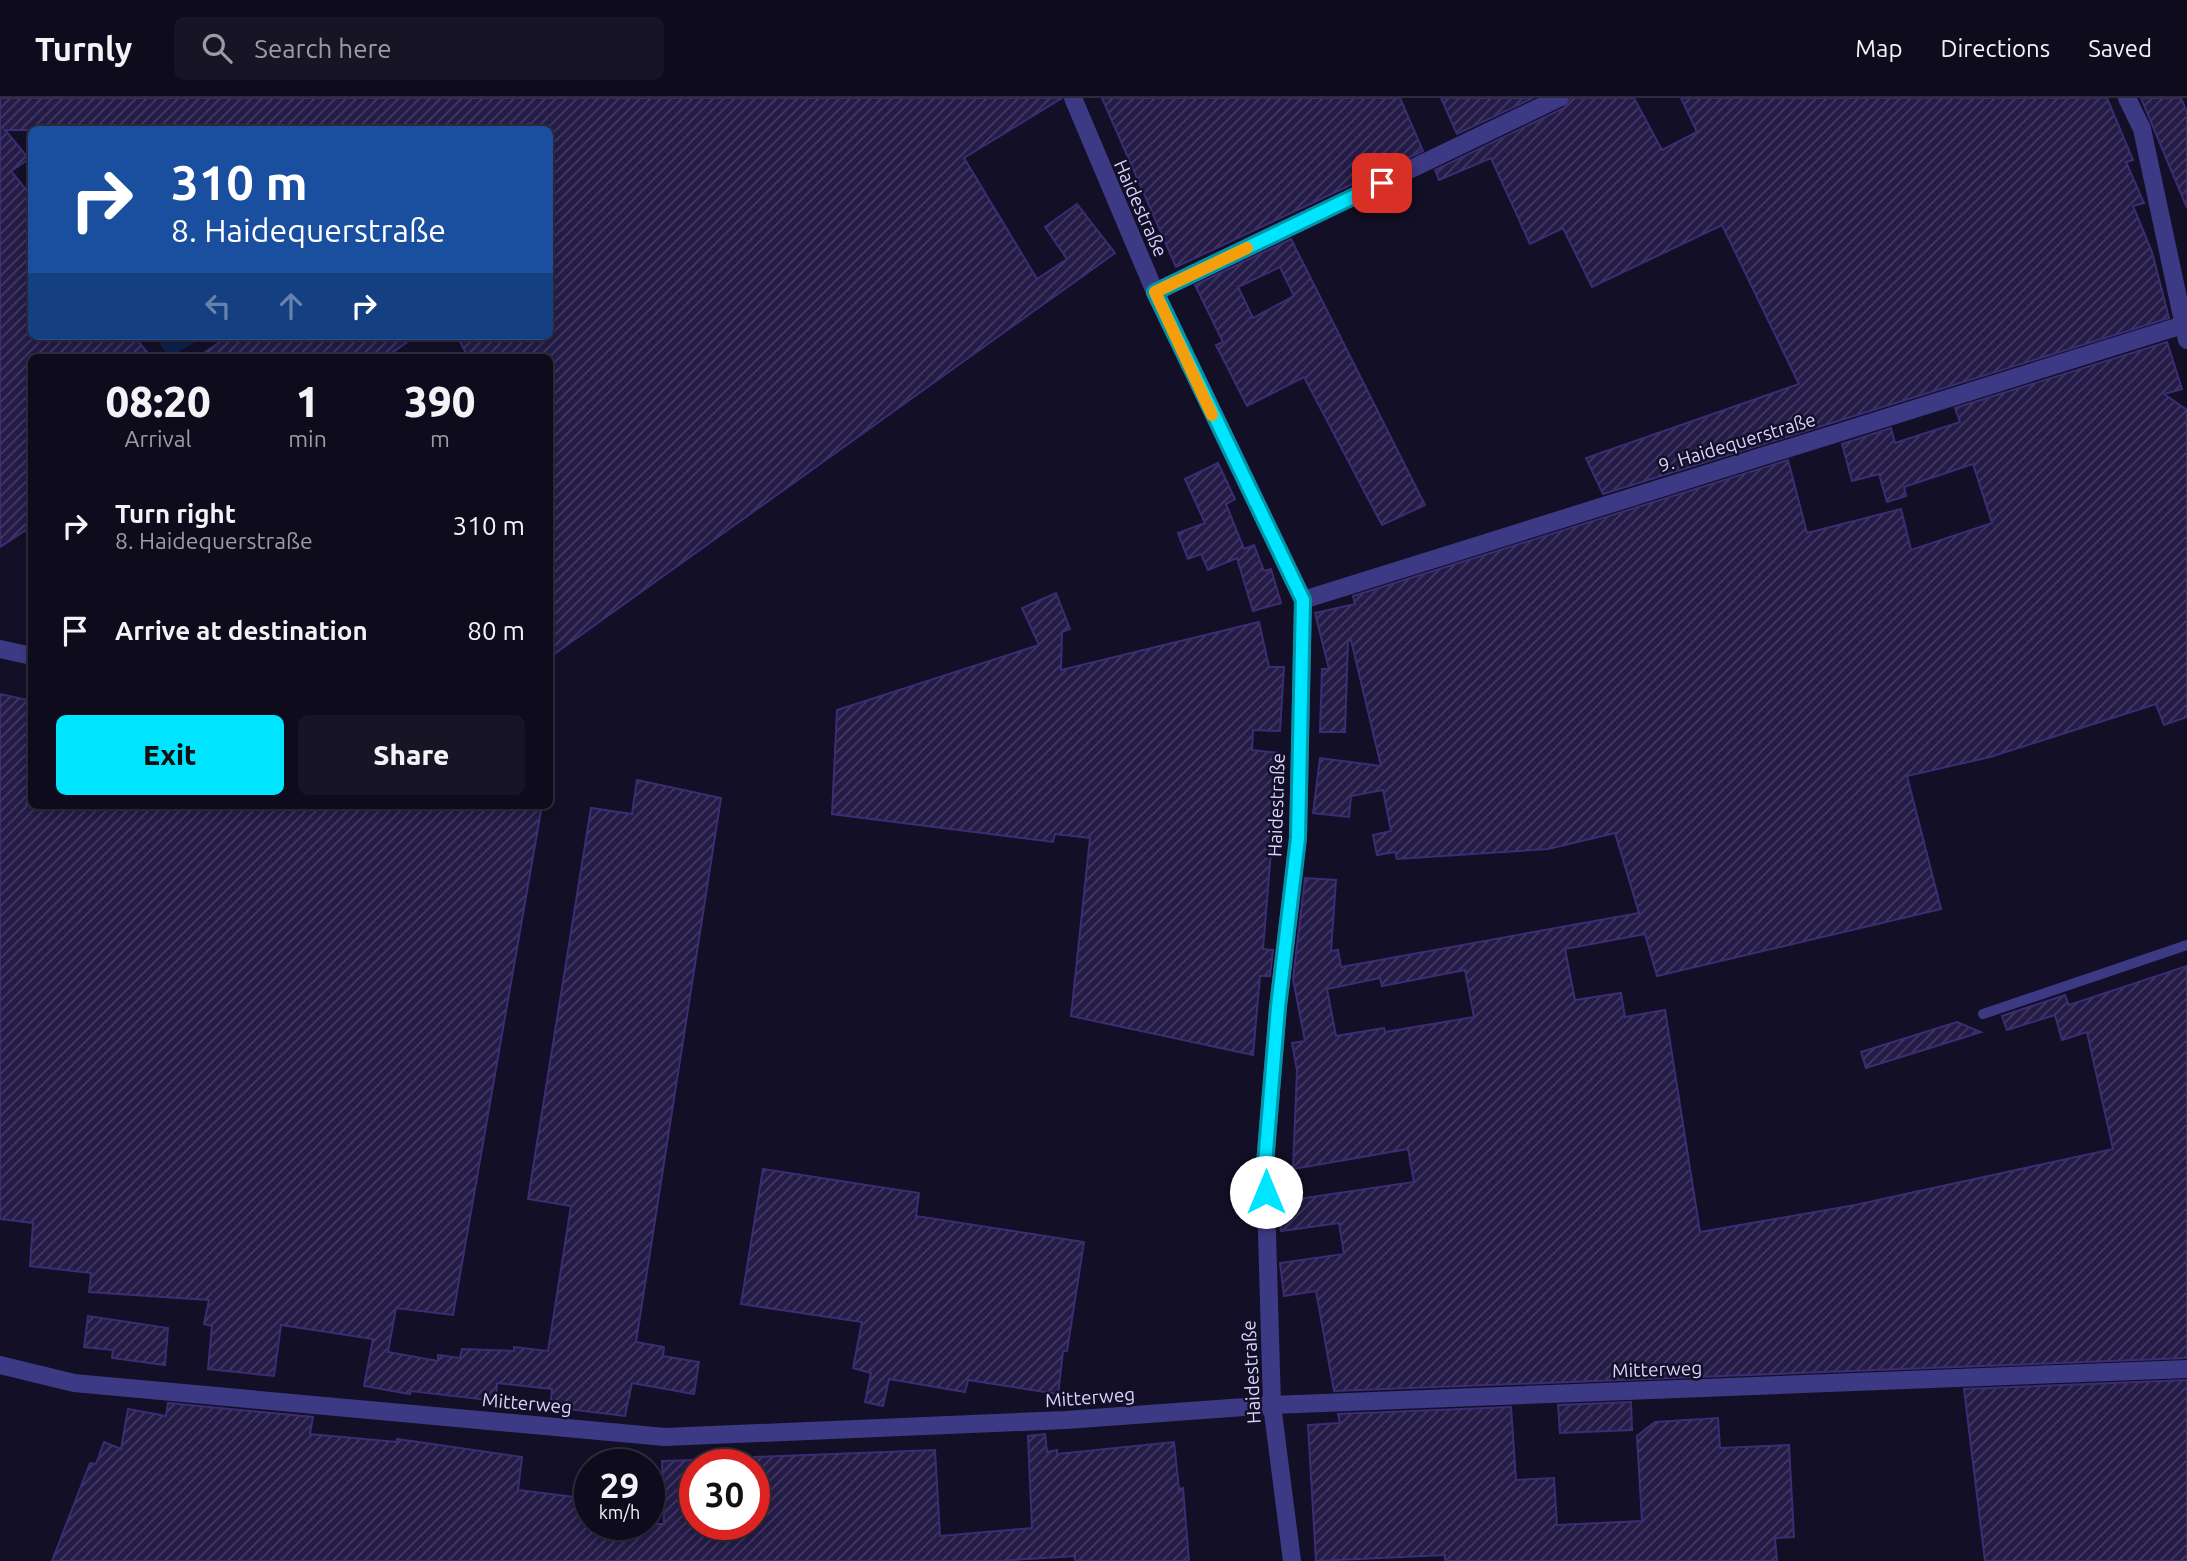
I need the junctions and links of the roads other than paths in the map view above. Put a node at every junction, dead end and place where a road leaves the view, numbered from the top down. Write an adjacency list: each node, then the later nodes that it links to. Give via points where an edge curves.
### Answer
1 (1073, 98): 4 (street, Haidestraße)
2 (1559, 98): 4 (street)
3 (2127, 98): 5 (street, via 2142,129)
4 (1155, 292): 6 (street, Haidestraße)
5 (2185, 332): 6 (street, 9. Haidequerstraße)
6 (1303, 600): 13 (street, Haidestraße, via 1298,838 1265,1164)
7 (0, 649): 8 (street)
8 (28, 655)
9 (2187, 945): 10 (lane)
10 (1983, 1014)
11 (0, 1365): 13 (street, Mitterweg, via 74,1384 665,1437 1066,1420)
12 (2187, 1369): 13 (street, Mitterweg)
13 (1272, 1405): 14 (street, Haidestraße)
14 (1292, 1561)

